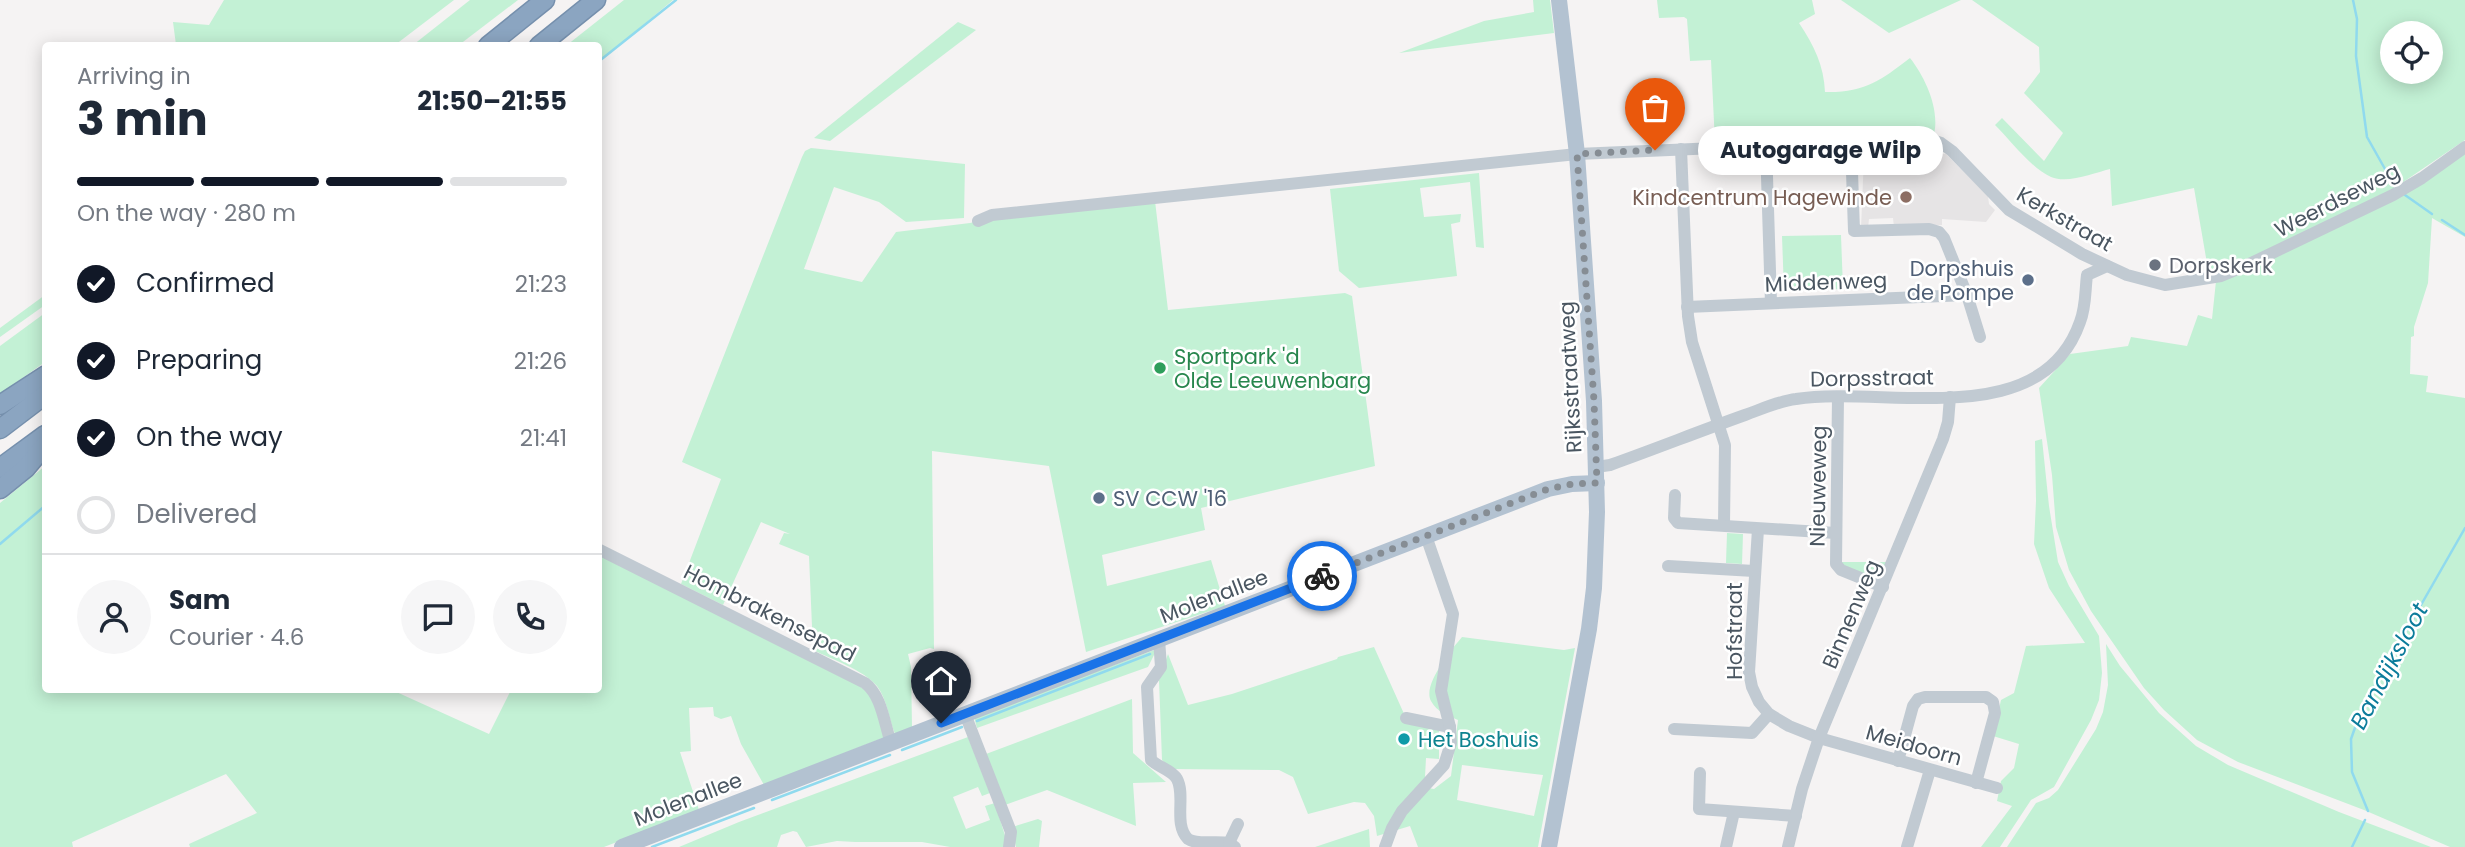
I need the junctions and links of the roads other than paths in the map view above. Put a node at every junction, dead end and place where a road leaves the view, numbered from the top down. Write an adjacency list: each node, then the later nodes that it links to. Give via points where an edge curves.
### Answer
1 (545, 0): 4 (highway)
2 (596, 0): 5 (highway)
3 (1559, 0): 10 (main road, Rijksstraatweg)
4 (493, 42)
5 (544, 42)
6 (1851, 142): 7 (street, Kerkstraat); 12 (street, Kerkstraat, via 1930,139 1941,143 2000,203); 16 (street, via 1854,231 1939,232)
7 (1766, 145): 9 (street, Kerkstraat); 17 (street)
8 (2465, 147): 15 (street, Weerdseweg, via 2393,195)
9 (1681, 149): 10 (street, Kerkstraat); 18 (street)
10 (1577, 154): 11 (street, via 992,215); 30 (main road, Rijksstraatweg)
11 (978, 221)
12 (2082, 254): 13 (street, Kerkstraat); 14 (street, Dorpsstraat)
13 (2107, 266): 14 (street); 15 (street, Kerkstraat, via 2161,285)
14 (2087, 275): 23 (street, Dorpsstraat, via 2080,324 2068,346 2043,373 2005,391)
15 (2221, 276)
16 (1967, 295): 17 (street, Middenweg); 19 (street)
17 (1771, 303): 18 (street, Middenweg)
18 (1688, 307): 25 (street, via 1692,342)
19 (1980, 337)
20 (42, 377): 24 (highway)
21 (42, 397): 26 (highway)
22 (1838, 397): 23 (street, Dorpsstraat); 25 (street, Dorpsstraat, via 1795,399); 35 (street, Nieuweweg)
23 (1950, 397): 40 (street, Binnenweg, via 1947,431)
24 (0, 405)
25 (1720, 424): 30 (street, Dorpsstraat, via 1613,464); 33 (street, via 1726,451)
26 (0, 429)
27 (42, 438): 29 (highway)
28 (42, 449): 31 (highway)
29 (0, 468)
30 (1597, 475): 36 (main road, Molenallee); 62 (main road, Rijksstraatweg, via 1592,605)
31 (0, 489)
32 (1675, 495): 33 (street, via 1678,523)
33 (1724, 525): 34 (street)
34 (1758, 529): 35 (street); 39 (street, Hofstraat)
35 (1836, 533): 40 (street, Nieuweweg, via 1838,568)
36 (1426, 536): 41 (main road, Molenallee); 45 (street, via 1453,614 1441,691)
37 (602, 551): 48 (street, Hombrakensepad, via 865,683 879,701)
38 (1668, 566): 39 (street)
39 (1754, 570): 43 (street, Hofstraat, via 1749,672 1754,693)
40 (1883, 587): 47 (street, Binnenweg)
41 (1159, 639): 42 (main road, Molenallee); 58 (street, via 1161,667 1147,687 1149,755 1179,782 1186,837)
42 (965, 714): 48 (main road, Molenallee); 60 (street, via 1011,832)
43 (1769, 714): 46 (street, via 1752,733); 47 (street)
44 (1406, 718): 45 (street)
45 (1450, 727): 61 (street, via 1444,765 1406,806)
46 (1674, 729)
47 (1819, 738): 49 (street, Meidoorn); 55 (street, Binnenweg)
48 (891, 743): 59 (main road, Molenallee)
49 (1898, 761): 50 (street, Meidoorn); 52 (street, via 1918,699 1986,697 1993,702 1995,713)
50 (1930, 770): 52 (street, Meidoorn); 65 (street)
51 (1700, 774): 54 (street, via 1699,809)
52 (1976, 783): 53 (street, Meidoorn)
53 (1997, 788)
54 (1734, 812): 55 (street); 63 (street)
55 (1796, 816): 64 (street, Binnenweg)
56 (1238, 824): 57 (street)
57 (1232, 845): 58 (street)
58 (1203, 846)
59 (622, 847)
60 (1009, 847)
61 (1385, 847)
62 (1549, 847)
63 (1727, 847)
64 (1788, 847)
65 (1907, 847)

